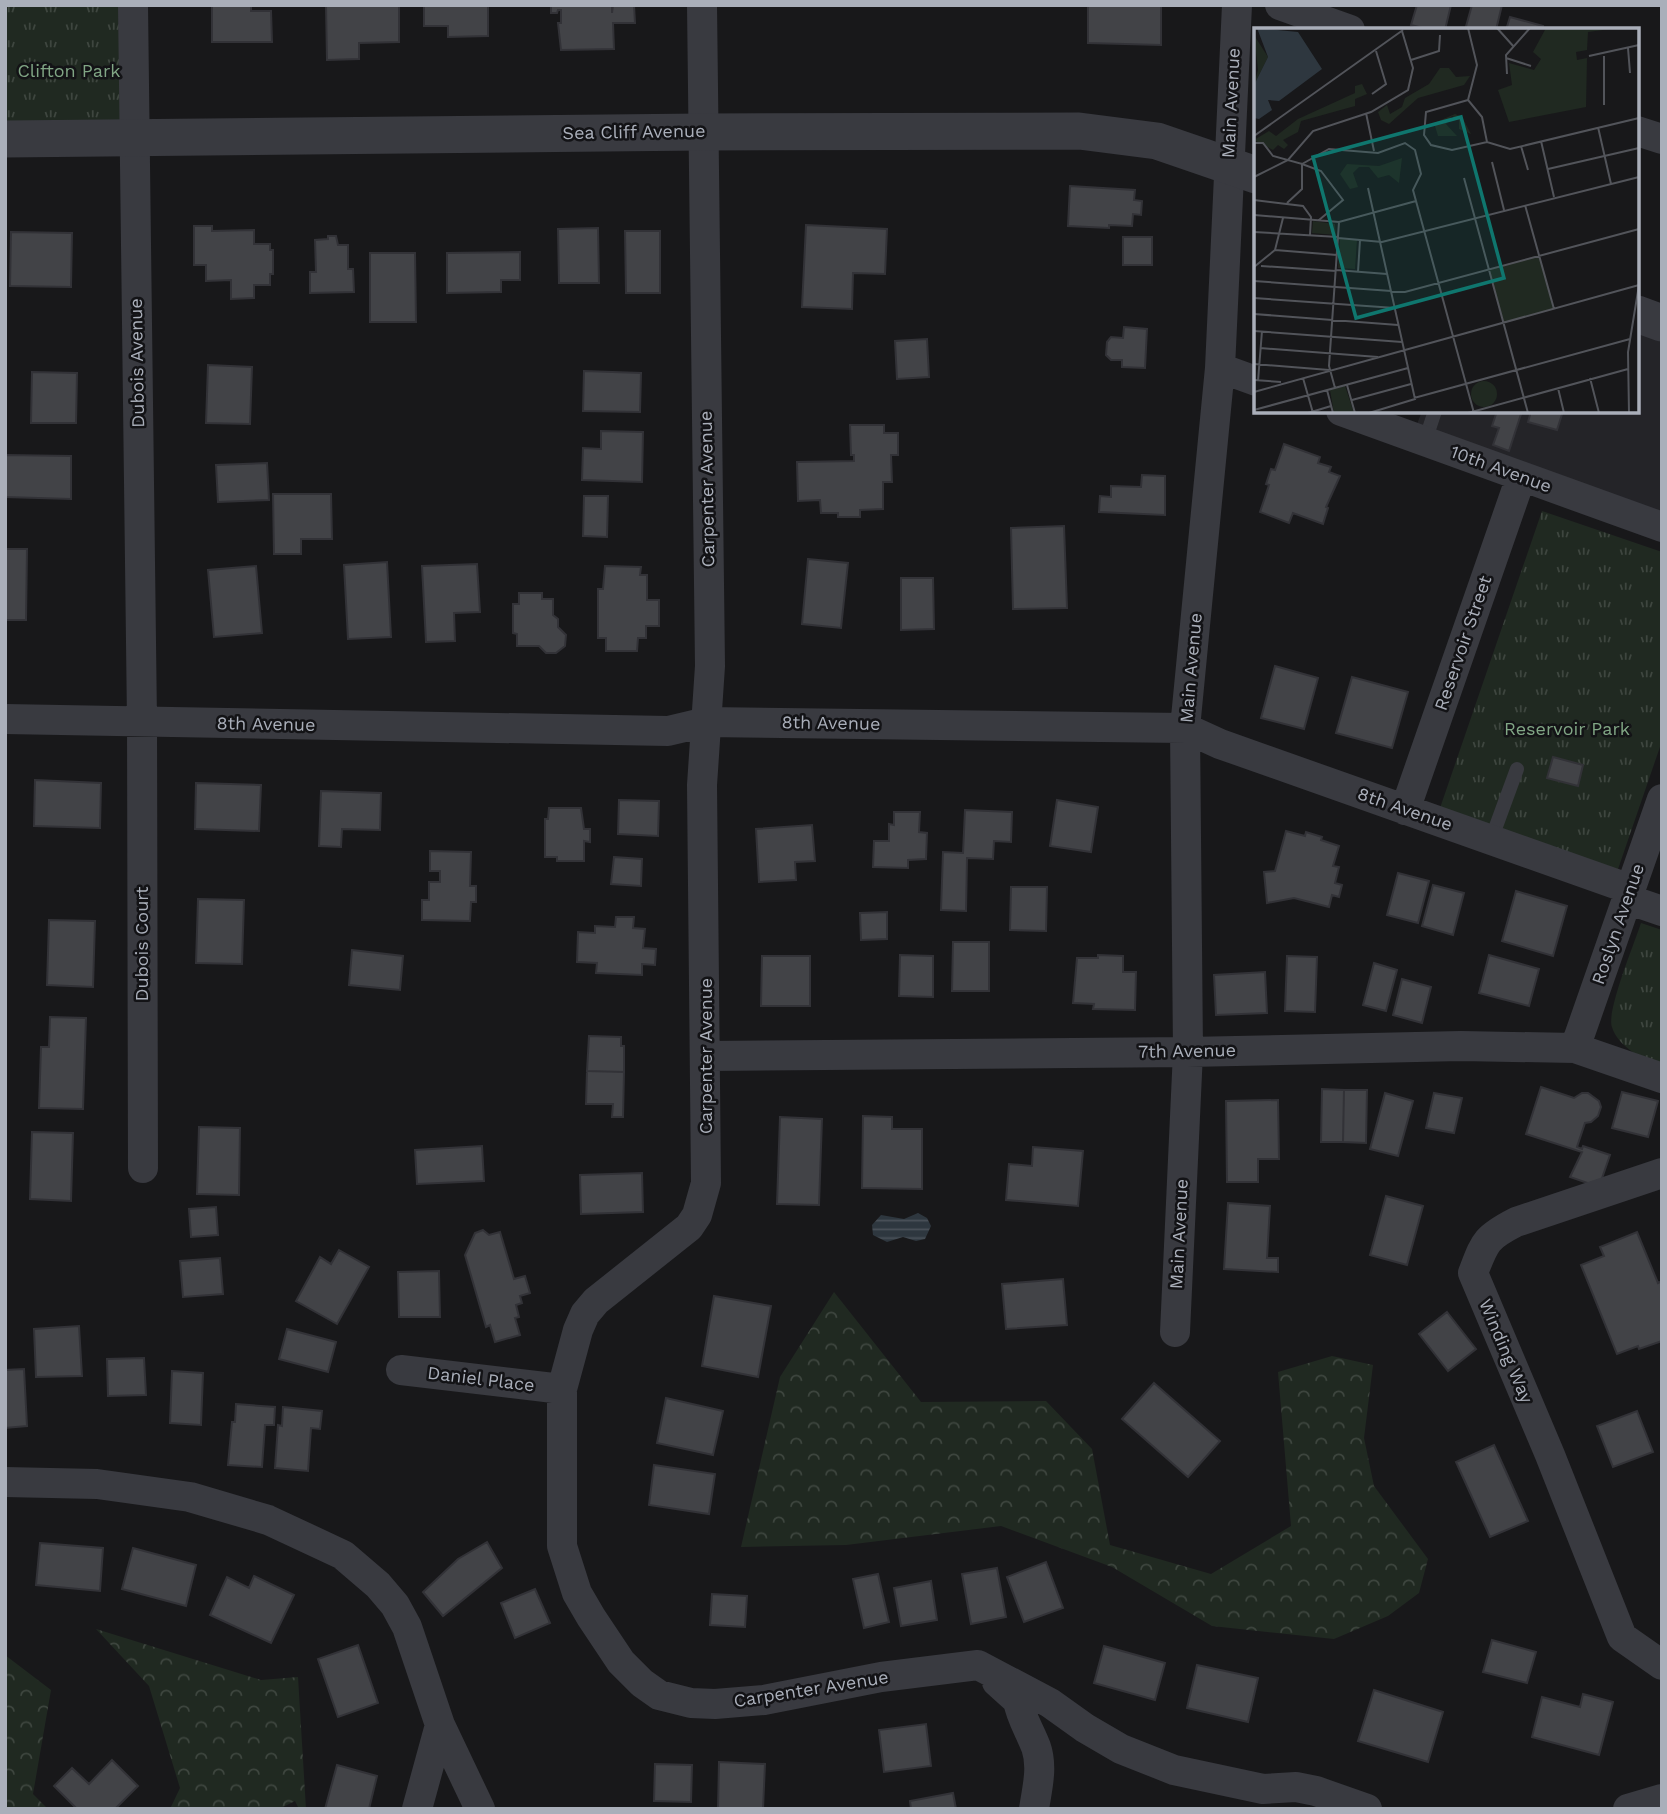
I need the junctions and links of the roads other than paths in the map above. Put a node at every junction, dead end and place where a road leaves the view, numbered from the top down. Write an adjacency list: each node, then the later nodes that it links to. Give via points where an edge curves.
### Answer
1 (133, 5): 8 (street, Dubois Avenue)
2 (702, 5): 6 (street, Carpenter Avenue)
3 (1237, 5): 11 (street, Main Avenue)
4 (1280, 5): 5 (street)
5 (1344, 28)
6 (703, 132): 8 (street, Sea Cliff Avenue); 11 (street, Sea Cliff Avenue, via 1079,131 1157,141); 23 (street, Carpenter Avenue, via 710,666)
7 (1639, 132): 10 (street)
8 (134, 137): 9 (street, Sea Cliff Avenue); 22 (street, Dubois Avenue)
9 (5, 139)
10 (1662, 139)
11 (1242, 170): 14 (street, Main Avenue)
12 (1639, 315): 13 (street)
13 (1662, 323)
14 (1220, 368): 15 (street); 24 (street, Main Avenue)
15 (1254, 380)
16 (1347, 413): 18 (street, 10th Avenue)
17 (1434, 413): 18 (lane)
18 (1425, 441): 19 (street, 10th Avenue)
19 (1521, 477): 20 (street, 10th Avenue); 27 (street, Reservoir Street)
20 (1662, 527)
21 (5, 719): 22 (street, 8th Avenue)
22 (142, 722): 23 (street, 8th Avenue, via 668,731); 35 (street, Dubois Court)
23 (706, 722): 24 (street, 8th Avenue); 33 (street, Carpenter Avenue, via 702,785)
24 (1185, 728): 27 (street, 8th Avenue); 32 (street, Main Avenue)
25 (1517, 769): 28 (lane)
26 (1662, 799): 29 (street, Roslyn Avenue)
27 (1405, 810): 28 (street, 8th Avenue)
28 (1491, 840): 29 (street, 8th Avenue)
29 (1629, 894): 30 (street, 8th Avenue); 31 (street, Roslyn Avenue)
30 (1662, 911)
31 (1575, 1048): 32 (street, 7th Avenue); 34 (street, 7th Avenue)
32 (1188, 1052): 33 (street, 7th Avenue); 37 (street, Main Avenue)
33 (706, 1056): 39 (street, Carpenter Avenue, via 706,1183 697,1215 677,1239 608,1290 585,1314)
34 (1662, 1078)
35 (142, 1167)
36 (1662, 1173): 42 (street, Winding Way, via 1494,1234 1484,1244 1473,1273 1622,1637)
37 (1175, 1332)
38 (401, 1370): 39 (street, Daniel Place)
39 (562, 1389): 41 (street, Carpenter Avenue, via 562,1546 591,1617 621,1662 659,1695 691,1703 764,1700 881,1677)
40 (5, 1482): 43 (street, via 97,1484 190,1497 268,1520 343,1555 395,1605 407,1627)
41 (978, 1665): 47 (street, via 1018,1701 1037,1750 1040,1772); 48 (street, via 1050,1703 1121,1749 1174,1770 1263,1788 1316,1791)
42 (1662, 1665)
43 (440, 1725): 45 (street); 46 (street)
44 (1662, 1799): 49 (street)
45 (417, 1809)
46 (480, 1809)
47 (1034, 1809)
48 (1367, 1809)
49 (1628, 1809)

